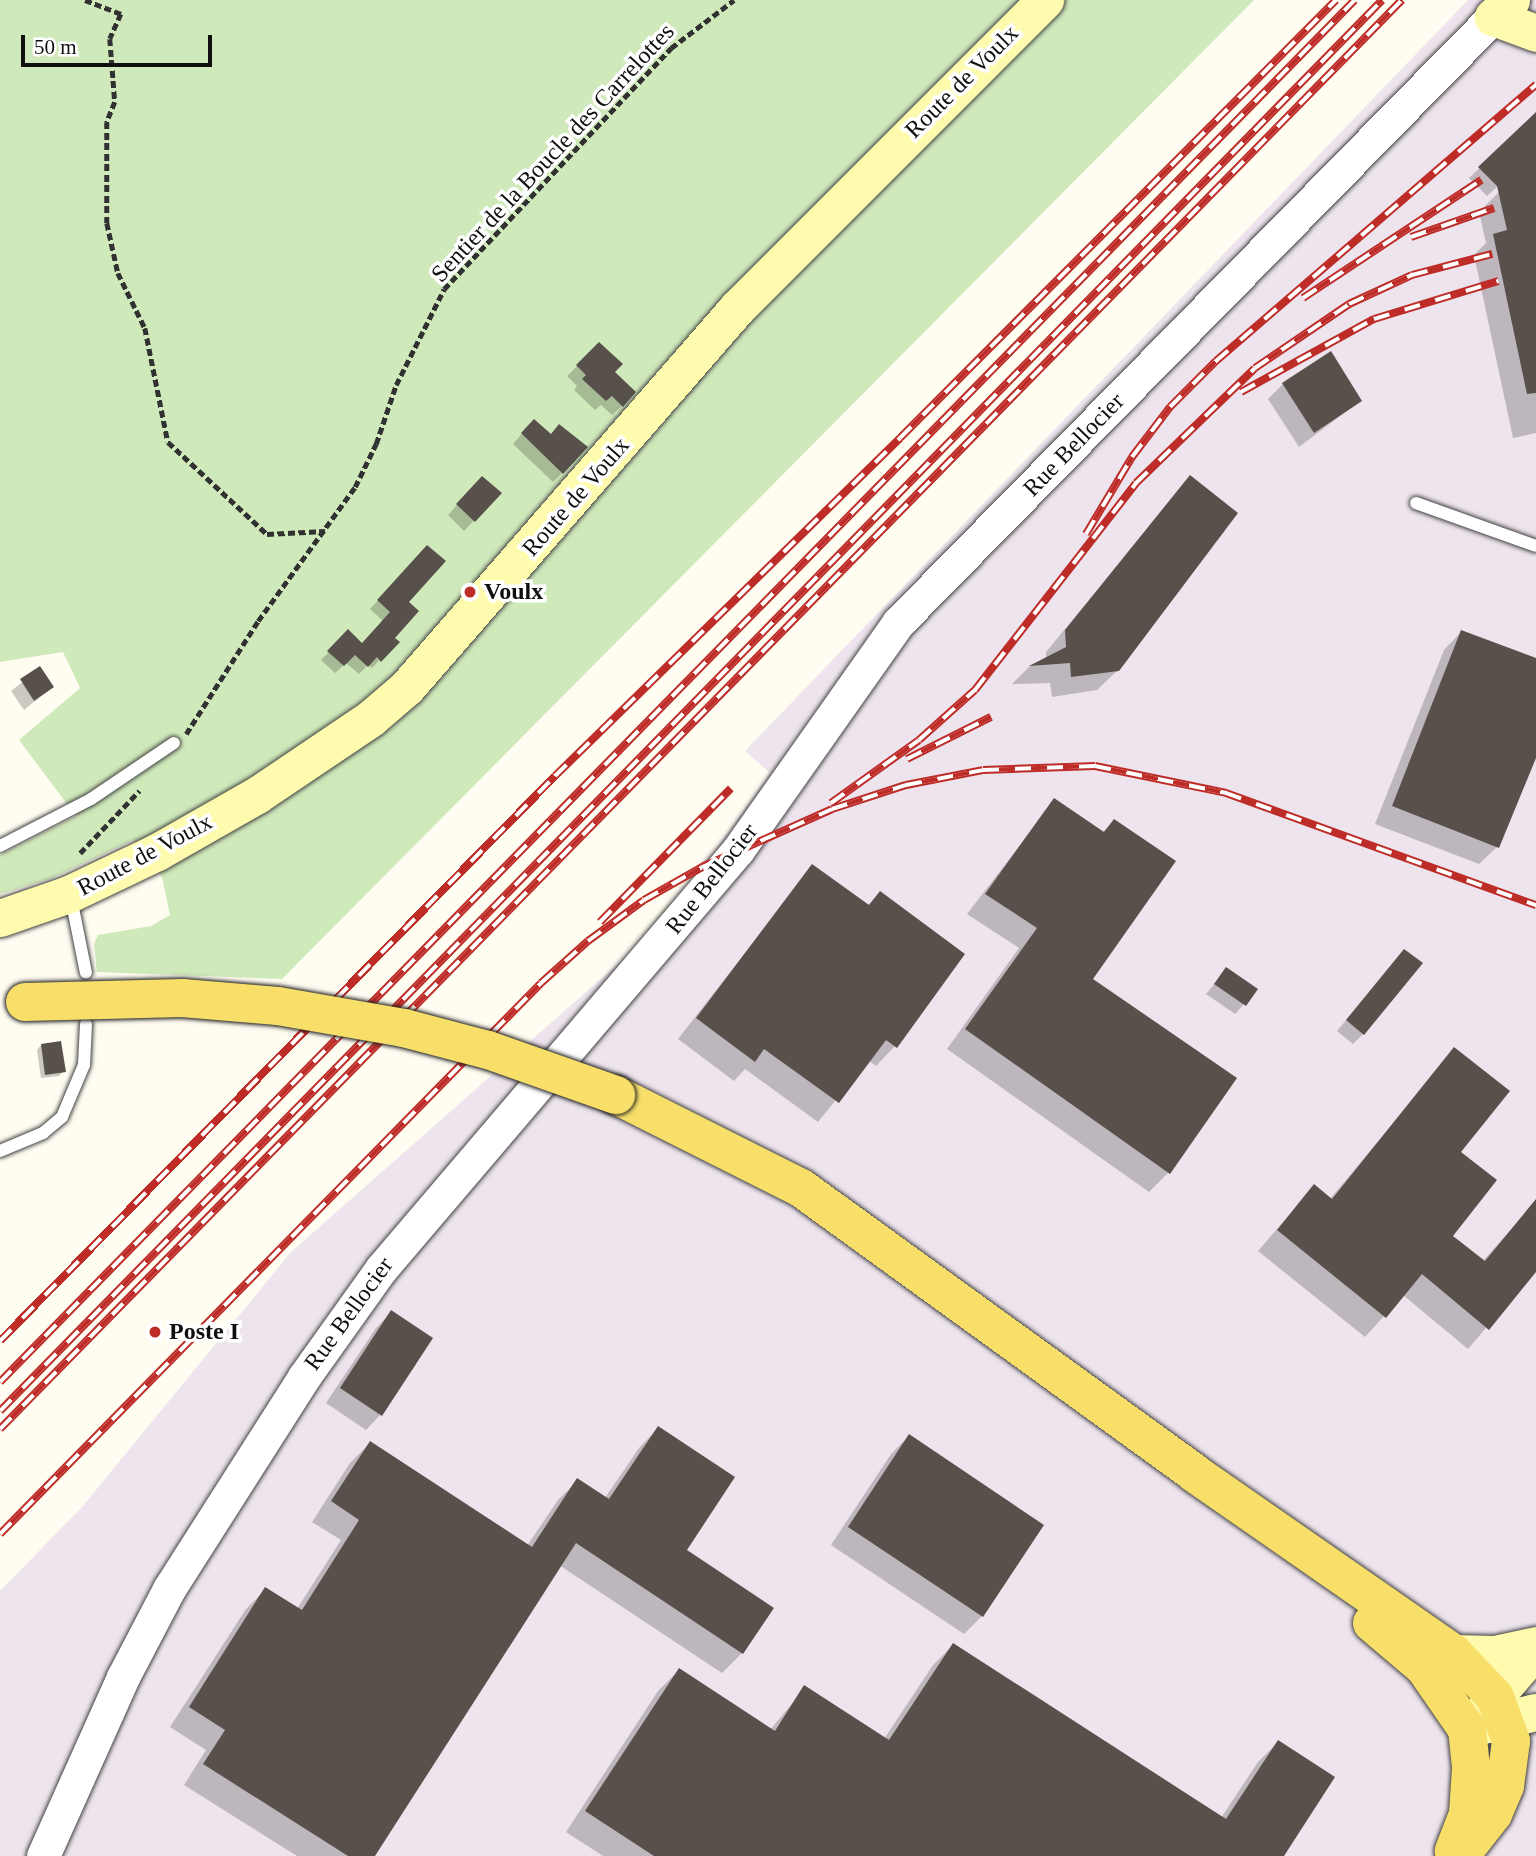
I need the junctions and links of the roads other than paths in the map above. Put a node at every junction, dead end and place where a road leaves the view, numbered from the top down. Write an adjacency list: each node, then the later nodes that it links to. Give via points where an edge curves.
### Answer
1 (1045, 0): 8 (main road, Route de Voulx, via 737,308 407,687 371,718 257,795 129,867)
2 (1502, 8): 3 (main road); 19 (street, Rue Bellocier, via 898,623 738,850 381,1269 304,1377 169,1589 123,1677)
3 (1536, 33)
4 (1416, 503): 5 (lane)
5 (1536, 547)
6 (174, 743): 7 (lane, via 91,799)
7 (0, 846)
8 (69, 894): 9 (main road, Route de Voulx); 10 (lane)
9 (0, 918)
10 (86, 973)
11 (13, 1002): 14 (main road, bridge, via 182,998 278,1006 404,1028 488,1050 616,1095 801,1188)
12 (86, 1024): 13 (lane, via 84,1065 62,1117 43,1133)
13 (0, 1152)
14 (1194, 1473): 16 (main road); 18 (main road, via 1424,1667)
15 (1536, 1647): 16 (main road, via 1494,1654); 17 (main road)
16 (1453, 1653): 17 (main road)
17 (1516, 1716): 18 (main road); 21 (main road, via 1505,1786 1493,1814)
18 (1467, 1729): 20 (main road, via 1471,1768 1468,1814)
19 (43, 1856)
20 (1452, 1856)
21 (1460, 1856)

